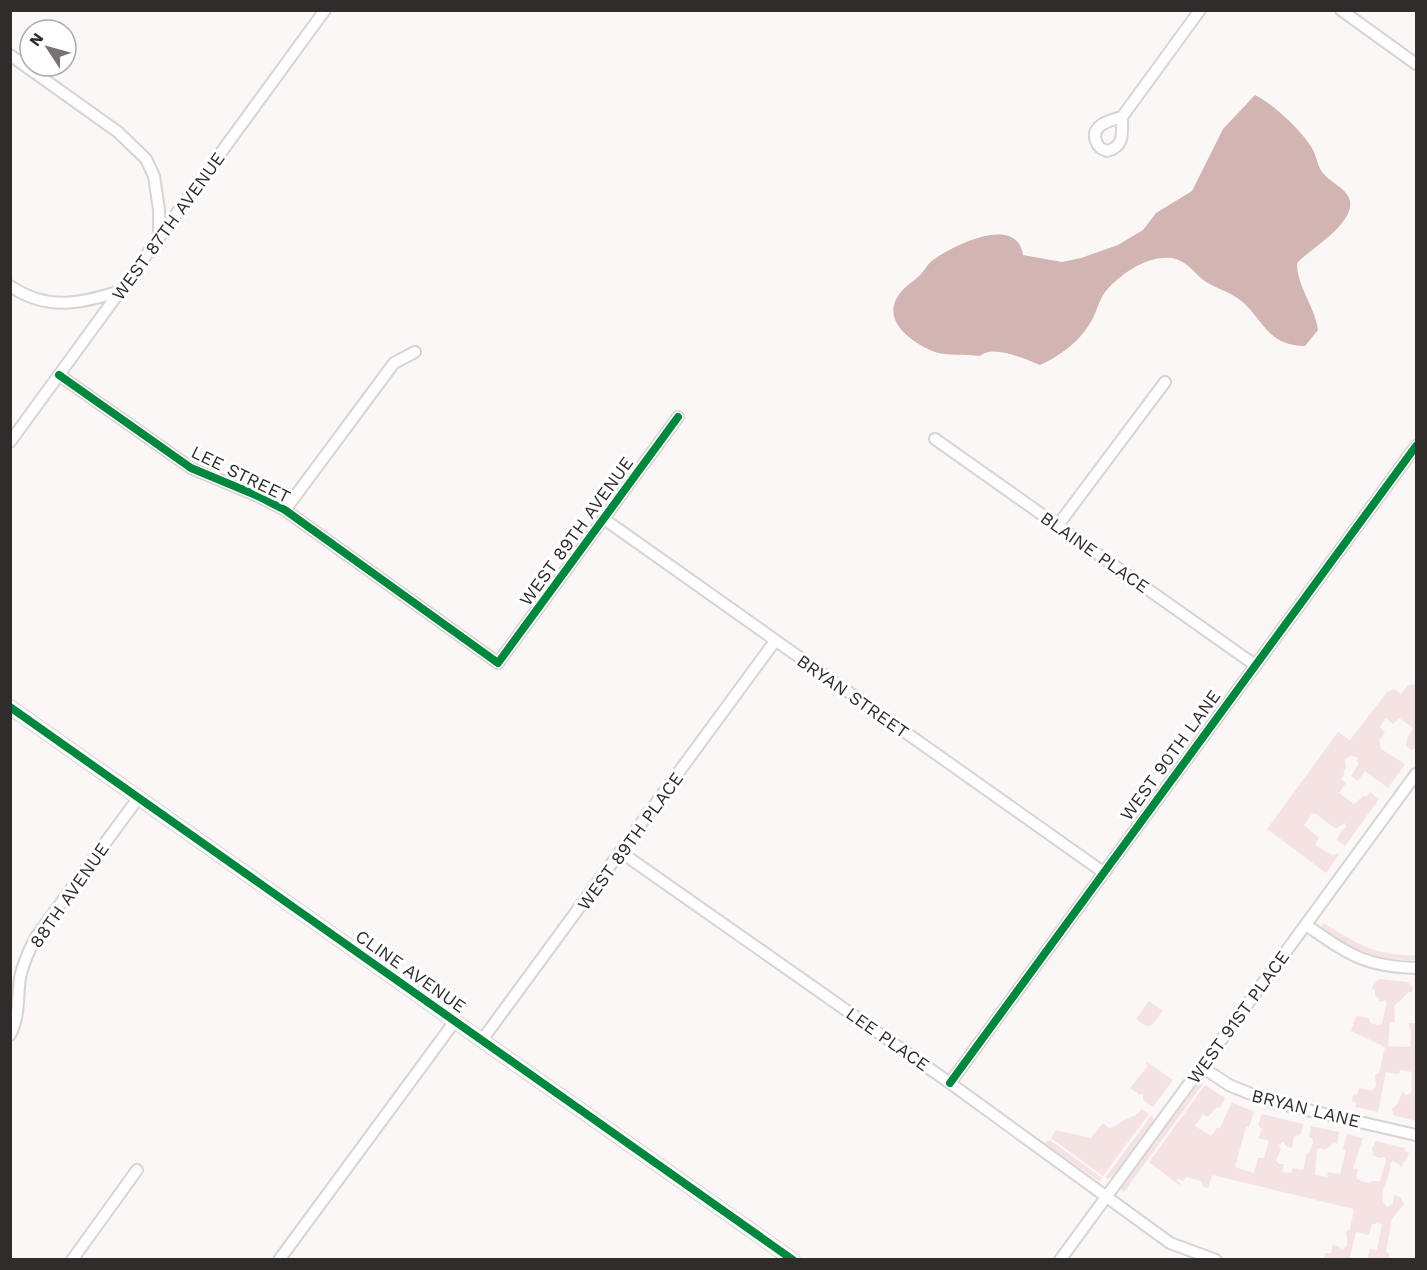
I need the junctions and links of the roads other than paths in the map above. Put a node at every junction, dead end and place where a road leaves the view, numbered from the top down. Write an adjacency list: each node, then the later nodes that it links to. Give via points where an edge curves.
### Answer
1 (325, 10): 7 (street, WEST 87TH AVENUE)
2 (1200, 10): 6 (street)
3 (1341, 10): 5 (street)
4 (10, 55): 7 (street, via 118,132 146,159 154,176)
5 (1416, 64)
6 (1122, 117)
7 (159, 238): 9 (street, WEST 87TH AVENUE)
8 (10, 286): 9 (street, via 51,304 88,302)
9 (120, 291): 11 (street, WEST 87TH AVENUE)
10 (415, 352): 17 (street, via 394,363)
11 (59, 375): 15 (street, WEST 87TH AVENUE); 17 (street, LEE STREET, via 191,468)
12 (1165, 382): 19 (street)
13 (678, 417): 18 (street, WEST 89TH AVENUE)
14 (935, 439): 19 (street, BLAINE PLACE)
15 (10, 442)
16 (1416, 446): 22 (street, WEST 90TH LANE)
17 (285, 510): 21 (street, LEE STREET)
18 (604, 519): 20 (street, BRYAN STREET); 21 (street, WEST 89TH AVENUE)
19 (1058, 525): 22 (street, BLAINE PLACE)
20 (776, 641): 26 (street, WEST 89TH PLACE); 27 (street, BRYAN STREET)
21 (498, 663)
22 (1255, 665): 27 (street, WEST 90TH LANE)
23 (10, 707): 25 (street, CLINE AVENUE)
24 (1416, 774): 28 (street, WEST 91ST PLACE)
25 (139, 797): 30 (street, CLINE AVENUE); 31 (street, 88TH AVENUE, via 36,937 20,979 19,1007)
26 (622, 852): 32 (street, WEST 89TH PLACE); 34 (street, LEE PLACE)
27 (1103, 872): 34 (street, WEST 90TH LANE)
28 (1306, 925): 29 (street, via 1365,961); 33 (street, WEST 91ST PLACE)
29 (1416, 968)
30 (455, 1021): 32 (street, CLINE AVENUE); 39 (street)
31 (10, 1035)
32 (482, 1040): 40 (street, CLINE AVENUE)
33 (1202, 1066): 35 (street, BRYAN LANE, via 1229,1085 1268,1101); 37 (street, WEST 91ST PLACE)
34 (950, 1083): 37 (street, LEE PLACE)
35 (1416, 1135)
36 (137, 1170): 38 (street)
37 (1105, 1196): 41 (street, WEST 91ST PLACE); 42 (street, LEE PLACE, via 1170,1242)
38 (72, 1260)
39 (279, 1260)
40 (793, 1260)
41 (1060, 1260)
42 (1216, 1260)

